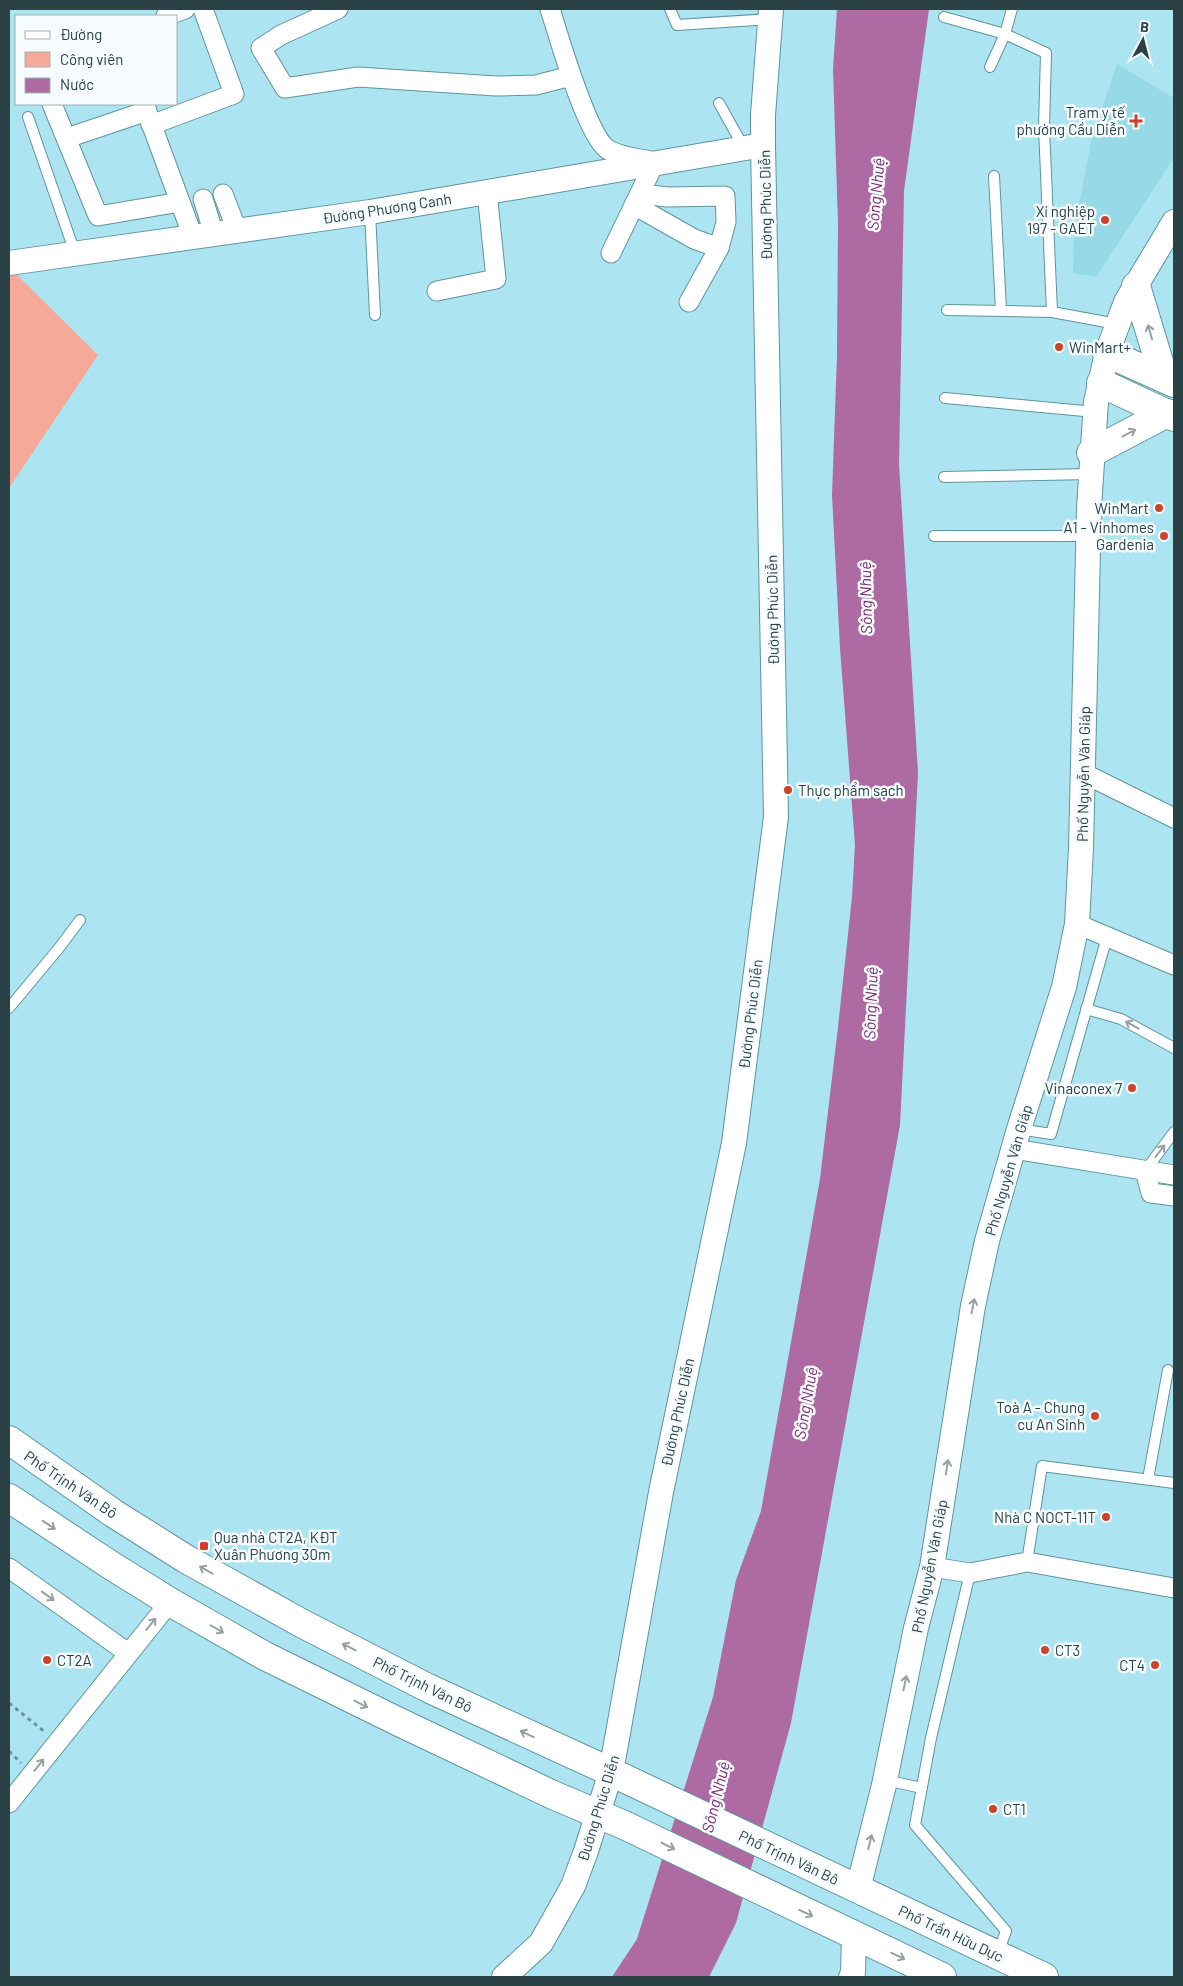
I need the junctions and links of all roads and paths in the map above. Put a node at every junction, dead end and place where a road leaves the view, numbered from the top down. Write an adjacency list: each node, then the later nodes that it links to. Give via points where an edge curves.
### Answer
1 (184, 9): 8 (street)
2 (203, 9): 15 (street, via 234,94)
3 (338, 9): 12 (street, via 281,35 261,48 286,88 358,77 496,86 536,85)
4 (550, 9): 12 (street)
5 (670, 9): 7 (lane, via 677,24)
6 (1012, 9): 10 (lane)
7 (771, 14): 18 (street, Đường Phúc Diễn, via 763,114)
8 (169, 15)
9 (944, 17): 10 (lane)
10 (1005, 34): 11 (lane); 38 (lane, via 1046,53 1044,128)
11 (990, 67)
12 (571, 76): 19 (street, via 597,139 605,148 615,154)
13 (719, 103): 18 (lane)
14 (52, 105): 17 (street)
15 (147, 113): 17 (street); 25 (street)
16 (28, 117): 30 (lane)
17 (67, 138): 25 (street, via 98,216)
18 (754, 147): 19 (street, Đường Phương Canh); 81 (street, Đường Phúc Diễn, via 776,817 734,1143 661,1492)
19 (657, 164): 21 (street, Đường Phương Canh); 24 (street)
20 (994, 176): 37 (lane)
21 (487, 192): 26 (street, Đường Phương Canh); 34 (street, via 496,279)
22 (222, 194): 28 (street)
23 (203, 199): 28 (street)
24 (637, 199): 29 (street, via 694,239); 29 (street, via 725,196 726,222); 31 (street)
25 (180, 202): 28 (street)
26 (370, 212): 28 (street, Đường Phương Canh); 39 (lane)
27 (1172, 232): 33 (street, Phố Nguyễn Văn Giáp)
28 (214, 234): 30 (street, Đường Phương Canh)
29 (719, 248): 35 (street)
30 (76, 254): 32 (street, Đường Phương Canh)
31 (611, 254)
32 (9, 263)
33 (1136, 286): 40 (street, Phố Nguyễn Văn Giáp); 42 (main road, one-way to 33)
34 (436, 292)
35 (689, 302)
36 (946, 310): 37 (lane)
37 (1001, 310): 38 (lane)
38 (1052, 312): 40 (lane)
39 (375, 315)
40 (1117, 324): 41 (street, Phố Nguyễn Văn Giáp)
41 (1107, 353): 42 (main road); 43 (street, Phố Nguyễn Văn Giáp)
42 (1169, 380)
43 (1101, 383): 45 (street, Phố Nguyễn Văn Giáp); 46 (main road)
44 (945, 398): 45 (lane)
45 (1095, 412): 47 (street, Phố Nguyễn Văn Giáp)
46 (1170, 415): 47 (main road, one-way to 46)
47 (1091, 463): 48 (lane); 50 (street, Phố Nguyễn Văn Giáp)
48 (944, 476)
49 (934, 536): 50 (lane)
50 (1088, 536): 51 (street, Phố Nguyễn Văn Giáp)
51 (1082, 773): 52 (street); 54 (street, Phố Nguyễn Văn Giáp)
52 (1174, 818)
53 (80, 920): 57 (lane)
54 (1077, 924): 55 (street); 62 (street, Phố Nguyễn Văn Giáp, via 1064,987)
55 (1107, 937): 56 (street); 58 (lane)
56 (1174, 965)
57 (9, 1008)
58 (1086, 1009): 59 (lane, one-way to 58, via 1121,1019); 61 (lane)
59 (1174, 1048)
60 (1174, 1132): 64 (lane, one-way to 60)
61 (1051, 1134): 62 (lane); 63 (lane)
62 (1016, 1139): 63 (street); 73 (street, Phố Nguyễn Văn Giáp, one-way to 62, via 973,1306)
63 (1050, 1156): 64 (street)
64 (1145, 1171): 65 (street); 66 (street, via 1151,1193)
65 (1174, 1175)
66 (1174, 1196)
67 (1168, 1370): 69 (lane)
68 (9, 1440): 81 (main road, Phố Trịnh Văn Bô, one-way to 68, via 428,1688 203,1569 113,1513)
69 (1148, 1478): 70 (lane); 72 (lane, via 1042,1466)
70 (1174, 1483)
71 (9, 1498): 77 (main road, one-way to 77)
72 (1027, 1562): 75 (street); 76 (street)
73 (932, 1567): 75 (street); 82 (street, Phố Nguyễn Văn Giáp, one-way to 73)
74 (9, 1568): 78 (street, one-way to 78)
75 (970, 1573): 83 (lane)
76 (1174, 1588)
77 (170, 1602): 78 (street, one-way to 77); 85 (main road, one-way to 85, via 265,1656 390,1718)
78 (128, 1653): 80 (street)
79 (9, 1703): 80 (path)
80 (57, 1742): 84 (street, one-way to 80)
81 (622, 1778): 85 (street, Đường Phúc Diễn); 86 (main road, Phố Trịnh Văn Bô)
82 (885, 1780): 83 (lane); 86 (street, Phố Nguyễn Văn Giáp, one-way to 82)
83 (922, 1788): 88 (lane, via 915,1825)
84 (9, 1803)
85 (598, 1814): 87 (main road, one-way to 87); 89 (street, Đường Phúc Diễn, via 573,1886 541,1943)
86 (858, 1889): 88 (main road, Phố Trần Hữu Dực)
87 (854, 1935): 90 (street); 91 (main road, one-way to 91)
88 (1002, 1943): 92 (main road, Phố Trần Hữu Dực)
89 (504, 1977)
90 (851, 1977)
91 (942, 1977)
92 (1044, 1977)

